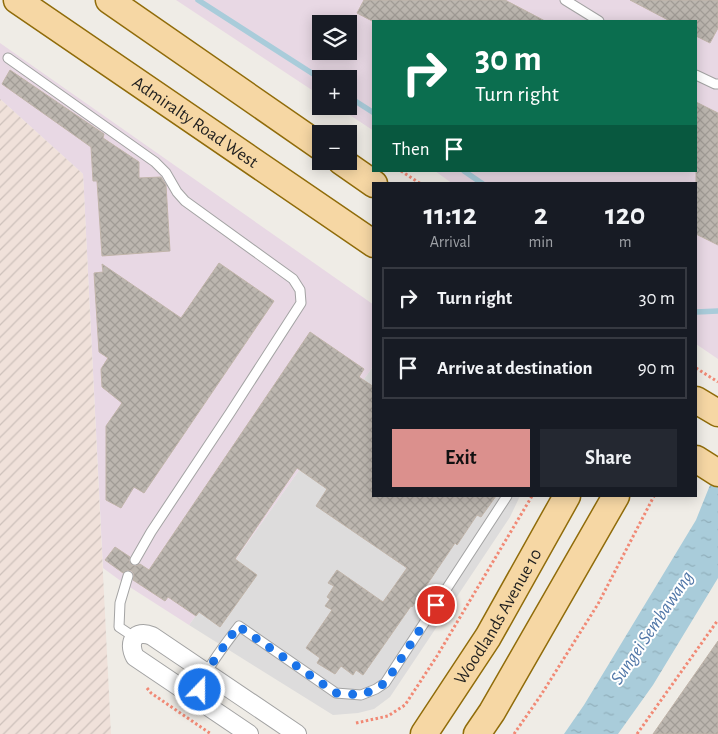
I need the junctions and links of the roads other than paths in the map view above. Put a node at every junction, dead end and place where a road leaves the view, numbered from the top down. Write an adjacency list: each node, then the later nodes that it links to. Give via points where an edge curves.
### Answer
1 (17, 0): 11 (main road, Admiralty Road West)
2 (109, 0): 8 (main road)
3 (565, 0): 4 (lane)
4 (596, 20)
5 (8, 58): 19 (lane, via 155,162 185,201 293,279 300,290 301,303)
6 (697, 75): 7 (lane)
7 (718, 84)
8 (312, 142)
9 (354, 170): 10 (main road)
10 (372, 183)
11 (372, 243)
12 (697, 401): 13 (main road)
13 (718, 413)
14 (697, 459): 15 (main road)
15 (718, 472)
16 (506, 497): 22 (lane, via 386,682 376,689 361,695 336,693 238,626)
17 (566, 497): 26 (main road, Woodlands Avenue 10, via 488,637)
18 (615, 497): 27 (main road)
19 (135, 560)
20 (128, 576): 21 (lane, via 120,603 119,627)
21 (134, 637): 22 (street, via 146,633); 23 (street, via 132,651 135,657)
22 (206, 672): 23 (lane, via 200,690); 25 (street)
23 (208, 706): 24 (street)
24 (249, 734)
25 (297, 734)
26 (424, 734)
27 (477, 734)

